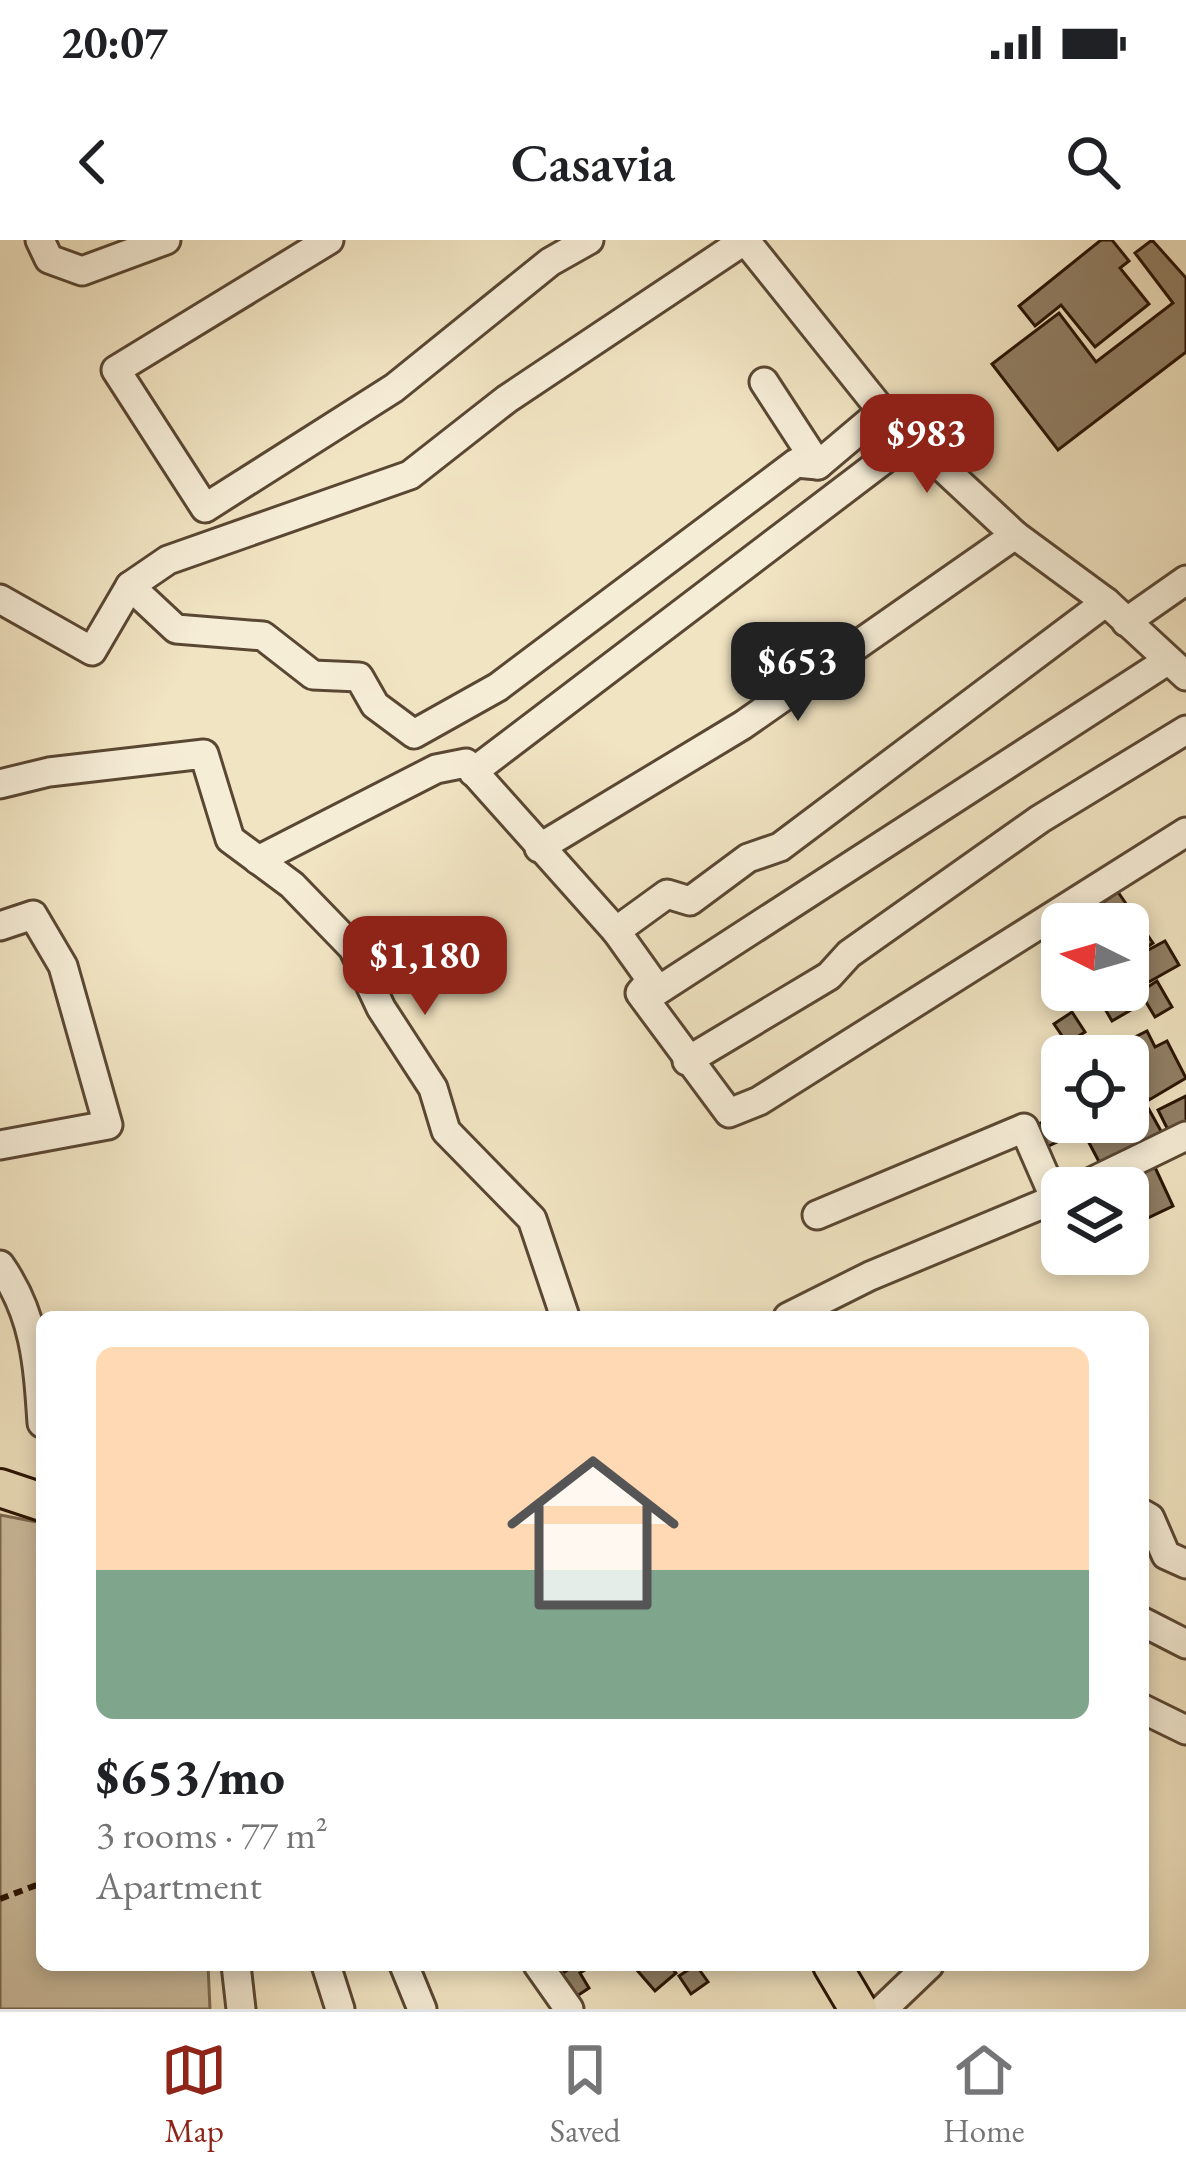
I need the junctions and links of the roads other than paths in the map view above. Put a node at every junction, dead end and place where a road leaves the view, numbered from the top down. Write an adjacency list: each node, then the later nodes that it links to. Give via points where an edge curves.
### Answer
1 (40, 240): 2 (street, via 49,259 82,271)
2 (166, 240)
3 (329, 240): 4 (street, via 116,370 205,508 394,388 550,262)
4 (589, 240)
5 (745, 240): 7 (street); 12 (street, via 507,399 410,475 222,537)
6 (764, 382): 9 (street)
7 (882, 411): 8 (street); 9 (street)
8 (911, 439): 10 (street); 17 (street)
9 (818, 465): 12 (street, via 796,463 498,687 415,734 375,706 359,677 313,675 263,636 176,629)
10 (1016, 535): 14 (street); 20 (street, via 742,725)
11 (1186, 580): 14 (street)
12 (130, 586): 13 (street, via 92,651)
13 (0, 599)
14 (1116, 612): 15 (street); 23 (street, via 779,848 748,857 690,901 668,894)
15 (1177, 668): 24 (street)
16 (1186, 730): 25 (street, via 1040,820 829,976)
17 (473, 772): 20 (street); 21 (street, via 466,763 436,769)
18 (0, 784): 21 (street, via 204,754 230,839)
19 (1186, 832): 25 (street, via 759,1101 729,1113)
20 (538, 848): 23 (street)
21 (258, 860): 33 (street, via 352,949 433,1088 446,1131 532,1219)
22 (0, 926): 27 (street, via 33,915 63,966 107,1125)
23 (616, 931): 24 (street, via 651,980)
24 (644, 999): 25 (street)
25 (687, 1061)
26 (1186, 1136): 29 (street)
27 (0, 1145)
28 (1048, 1167): 31 (street, via 1024,1127)
29 (1121, 1167)
30 (1041, 1204): 34 (street)
31 (817, 1215)
32 (0, 1265): 35 (street, via 24,1300)
33 (563, 1311)
34 (800, 1311)
35 (36, 1344)
36 (0, 1488): 37 (main road)
37 (36, 1500)
38 (1149, 1517): 39 (street, via 1166,1555)
39 (1186, 1564)
40 (1149, 1625): 41 (street)
41 (1186, 1644)
42 (1149, 1711): 43 (street)
43 (1186, 1730)
44 (237, 1971): 50 (street)
45 (328, 1971): 51 (street)
46 (406, 1971): 52 (street)
47 (551, 1971): 53 (street)
48 (836, 1971): 54 (main road)
49 (923, 1971): 55 (street)
50 (241, 2009)
51 (340, 2009)
52 (422, 2009)
53 (569, 2009)
54 (858, 2009)
55 (883, 2009)

